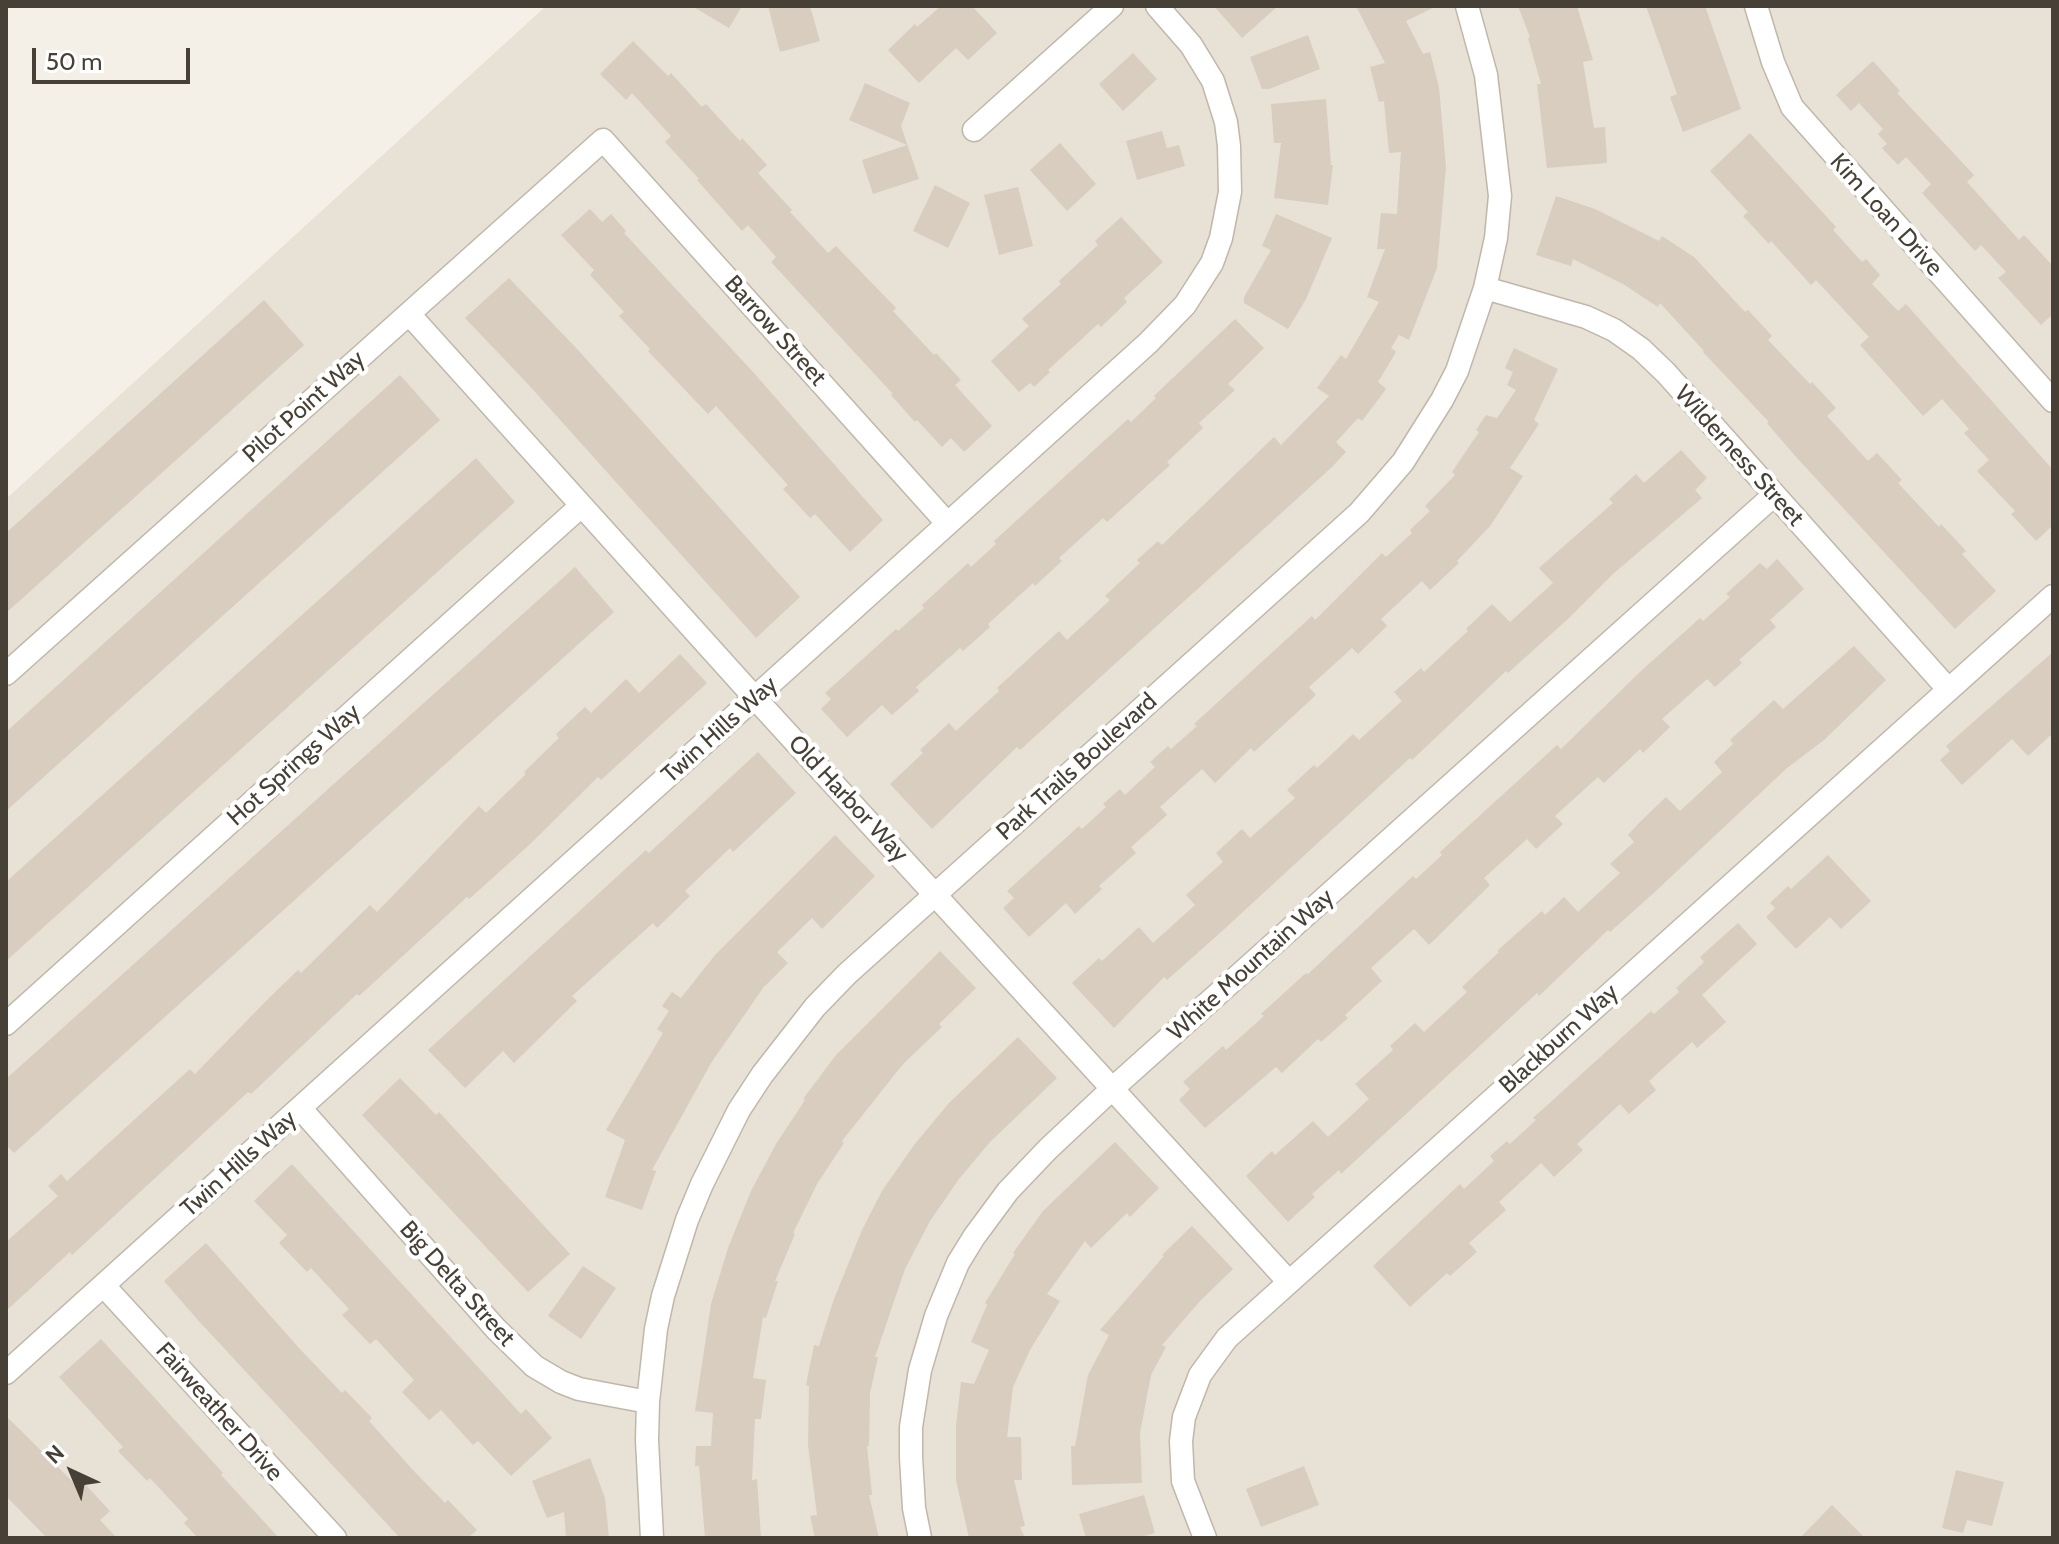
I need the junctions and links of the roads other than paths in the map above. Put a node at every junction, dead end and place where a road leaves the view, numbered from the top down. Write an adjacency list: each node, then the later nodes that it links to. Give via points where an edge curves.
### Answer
1 (1112, 6): 5 (street)
2 (1157, 6): 12 (street, Twin Hills Way, via 1208,73 1226,122 1230,192 1212,263 1167,325)
3 (1467, 6): 7 (street, Park Trails Boulevard, via 1486,75 1500,196)
4 (1756, 6): 9 (street, Kim Loan Drive, via 1792,107)
5 (974, 130)
6 (603, 140): 8 (street, Pilot Point Way); 12 (street, Barrow Street)
7 (1485, 288): 10 (street, Wilderness Street, via 1586,317 1641,349); 17 (street, Park Trails Boulevard, via 1457,371 1410,453 1381,491)
8 (409, 314): 11 (street, Old Harbor Way); 14 (street, Pilot Point Way)
9 (2053, 401)
10 (1774, 495): 15 (street, Wilderness Street); 19 (street, White Mountain Way)
11 (581, 506): 16 (street, Old Harbor Way); 18 (street, Hot Springs Way)
12 (947, 523): 16 (street, Twin Hills Way)
13 (2053, 596): 15 (street, Blackburn Way)
14 (6, 674)
15 (1948, 689): 21 (street, Blackburn Way)
16 (755, 698): 17 (street, Old Harbor Way); 20 (street, Twin Hills Way)
17 (935, 893): 19 (street, Old Harbor Way); 24 (street, Park Trails Boulevard, via 815,1007 739,1110 702,1184 674,1258 656,1329)
18 (6, 1024)
19 (1112, 1089): 21 (street, Old Harbor Way); 27 (street, White Mountain Way, via 1008,1191 974,1237 947,1289 920,1370 911,1427)
20 (301, 1109): 22 (street, Twin Hills Way); 24 (street, Big Delta Street, via 534,1366 579,1389)
21 (1289, 1282): 28 (street, Blackburn Way, via 1213,1354 1184,1417 1181,1461 1188,1500)
22 (104, 1286): 23 (street, Twin Hills Way); 25 (street, Fairweather Drive)
23 (6, 1373)
24 (648, 1402): 26 (street, Park Trails Boulevard)
25 (335, 1538)
26 (652, 1538)
27 (920, 1538)
28 (1205, 1538)

